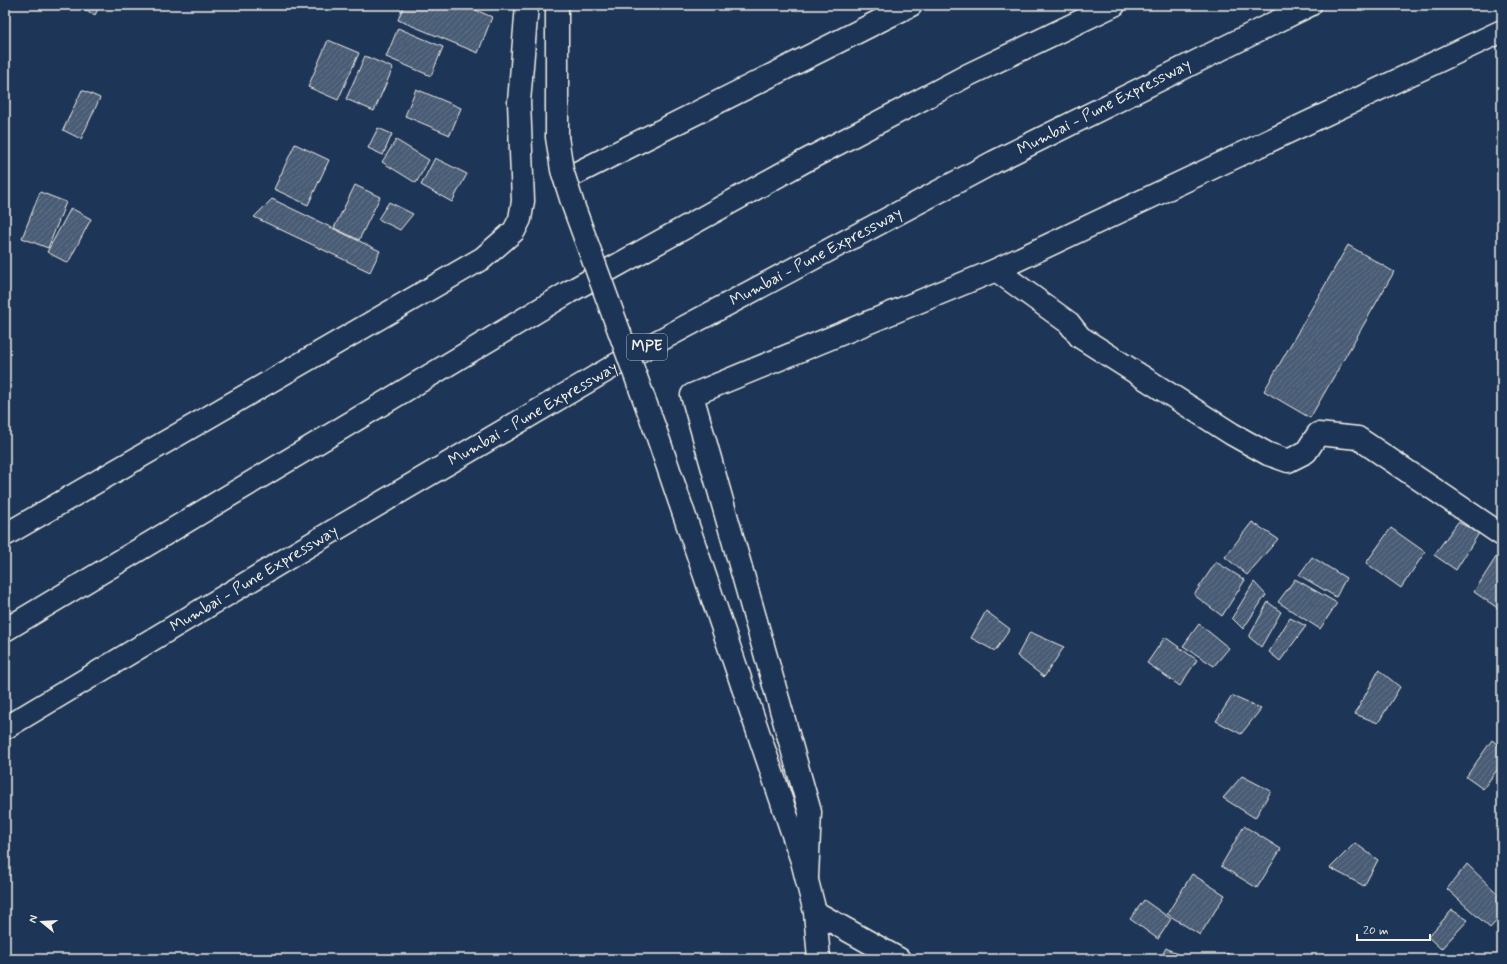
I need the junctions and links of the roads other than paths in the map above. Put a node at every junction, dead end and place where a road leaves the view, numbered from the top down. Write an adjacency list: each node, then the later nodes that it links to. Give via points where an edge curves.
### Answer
1 (527, 5): 9 (main road, via 519,102 523,201 520,219 514,231 483,258)
2 (557, 5): 7 (main road, bridge, via 557,137)
3 (911, 5): 7 (main road)
4 (1114, 5): 11 (main road, via 941,90 569,292)
5 (1310, 5): 12 (main road, Mumbai - Pune Expressway / MPE, via 994,162 636,353)
6 (1502, 32): 8 (main road)
7 (565, 179): 13 (main road, bridge, via 655,429)
8 (996, 270): 10 (main road, via 1070,322 1080,337 1232,434 1268,454 1288,461 1306,452 1318,434 1358,438); 13 (main road, via 692,395 810,812)
9 (5, 534)
10 (1502, 535)
11 (5, 630)
12 (5, 728)
13 (807, 877): 14 (main road)
14 (815, 912): 15 (main road); 16 (main road)
15 (819, 959)
16 (899, 959)

